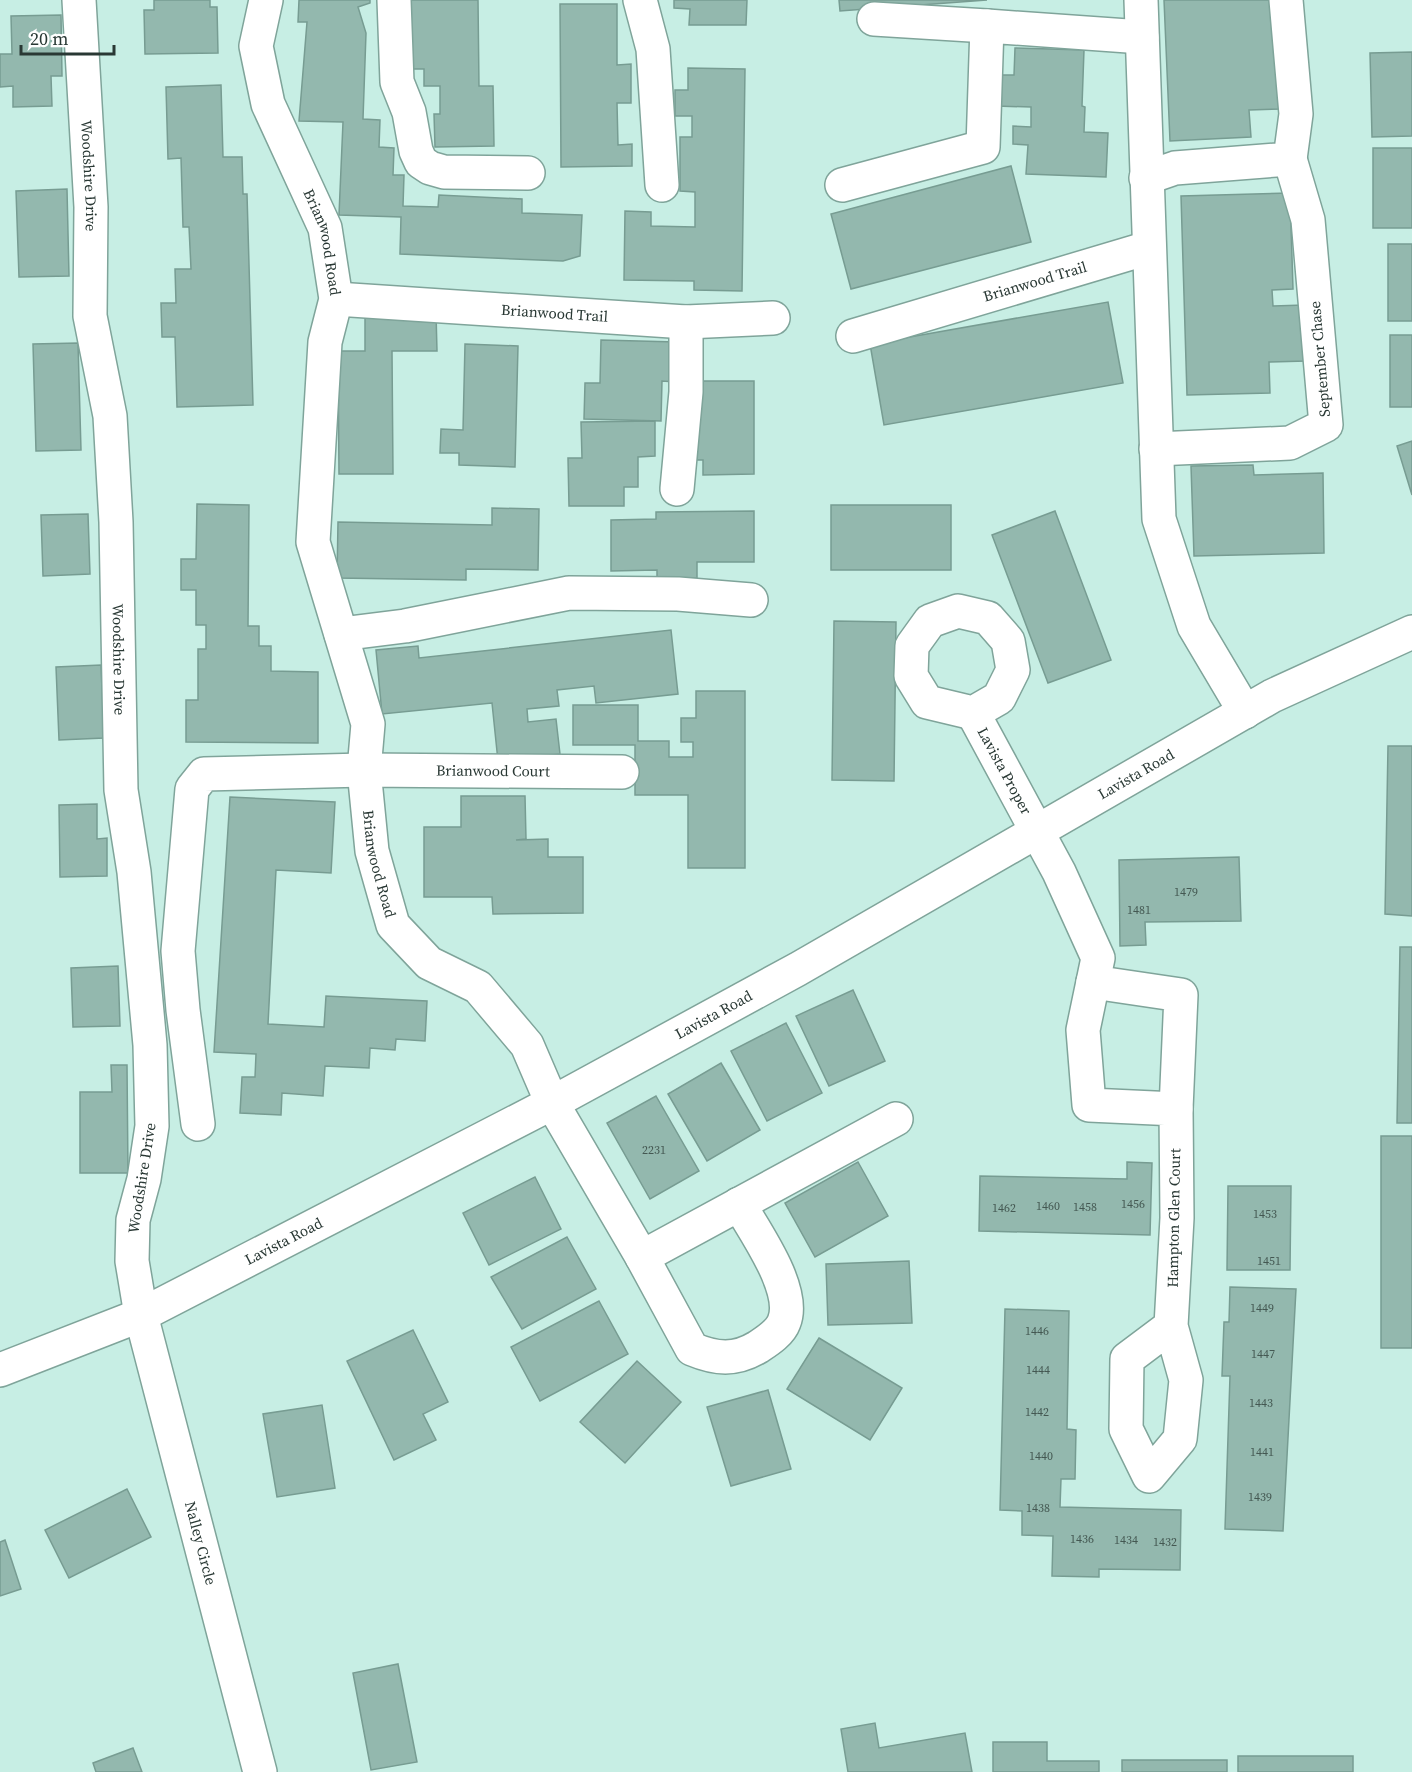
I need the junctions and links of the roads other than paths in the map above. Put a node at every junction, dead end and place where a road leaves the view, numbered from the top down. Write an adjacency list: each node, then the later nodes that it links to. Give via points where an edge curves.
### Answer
1 (79, 0): 37 (street, Woodshire Drive, via 91,207 90,316 110,416 116,522 121,790 134,872 150,1045 152,1126 133,1220 132,1261)
2 (266, 0): 16 (street, Brianwood Road, via 256,46 268,104 325,228)
3 (394, 0): 11 (street, via 397,82 421,162 444,172)
4 (640, 0): 13 (street, via 653,49)
5 (1141, 0): 9 (street)
6 (1286, 0): 10 (street, September Chase, via 1296,114)
7 (874, 19): 8 (street)
8 (987, 26): 9 (street); 14 (street, via 983,147)
9 (1142, 37): 12 (street)
10 (1290, 159): 12 (street, via 1175,168); 20 (street, September Chase, via 1308,220 1326,425 1290,443)
11 (528, 173)
12 (1146, 178): 15 (street)
13 (662, 185)
14 (842, 185)
15 (1148, 248): 19 (street, Brianwood Trail); 20 (street)
16 (336, 299): 18 (street, Brianwood Trail); 24 (street, Brianwood Road, via 325,342 313,542)
17 (773, 318): 18 (street, Brianwood Trail)
18 (686, 322): 21 (street, via 686,392)
19 (853, 336)
20 (1156, 449): 25 (street, via 1159,519 1194,626)
21 (677, 489)
22 (752, 600): 24 (street, via 678,594 569,593 405,626)
23 (1412, 632): 25 (street, Lavista Road)
24 (341, 634): 27 (street, Brianwood Road, via 368,724)
25 (1245, 712): 29 (street, Lavista Road)
26 (973, 713): 26 (street, Lavista Proper, via 999,698 1013,670 1008,641 988,618 958,611 930,621 912,646 911,676 927,702); 29 (street, Lavista Proper)
27 (364, 770): 28 (street, Brianwood Court); 31 (street, Brianwood Road, via 372,851 393,925 429,963 478,987 527,1045); 34 (street, Brianwood Court, via 204,774 192,789 178,951)
28 (622, 772)
29 (1037, 830): 30 (street, via 1098,958); 31 (street, Lavista Road, via 798,969)
30 (1093, 982): 32 (street, Hampton Glen Court, via 1181,995); 32 (street, via 1083,1030 1089,1105)
31 (552, 1103): 36 (street, Brianwood Road); 37 (street, Lavista Road)
32 (1176, 1109): 38 (street, Hampton Glen Court, via 1177,1218)
33 (896, 1119): 35 (street)
34 (198, 1124)
35 (740, 1204): 36 (street); 36 (street, Brianwood Road, via 783,1283 788,1301 784,1322 770,1339 747,1353 714,1358 692,1349)
36 (642, 1257)
37 (141, 1315): 39 (street, Lavista Road); 40 (street, Nalley Circle)
38 (1171, 1326)
39 (0, 1370)
40 (260, 1772)

